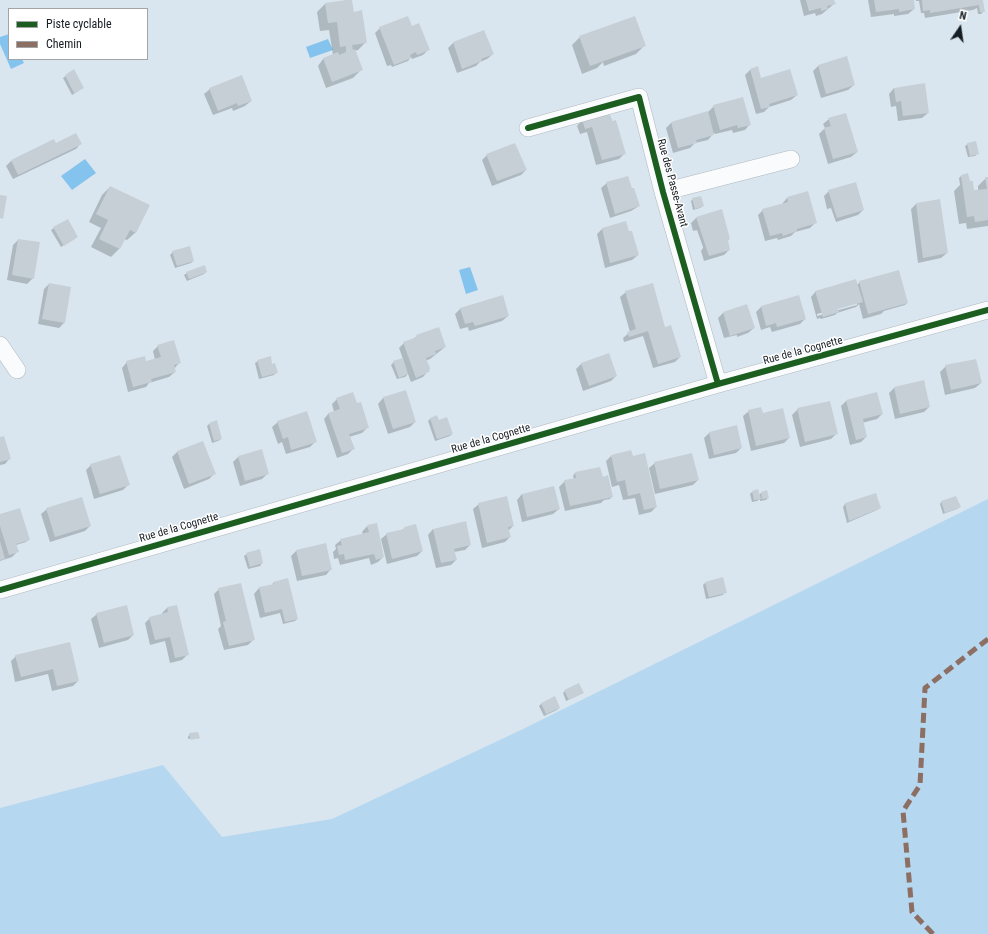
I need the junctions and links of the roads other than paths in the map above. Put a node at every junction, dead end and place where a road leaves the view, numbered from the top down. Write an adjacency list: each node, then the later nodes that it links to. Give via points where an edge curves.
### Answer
1 (528, 128): 3 (street, Rue des Passe-Avant, via 639,97)
2 (791, 159): 3 (street, Rue des Passe-Avant)
3 (663, 192): 7 (street, Rue des Passe-Avant)
4 (988, 310): 7 (street, Rue de la Cognette)
5 (0, 345): 6 (street)
6 (17, 370)
7 (718, 384): 8 (street, Rue de la Cognette)
8 (0, 590)

